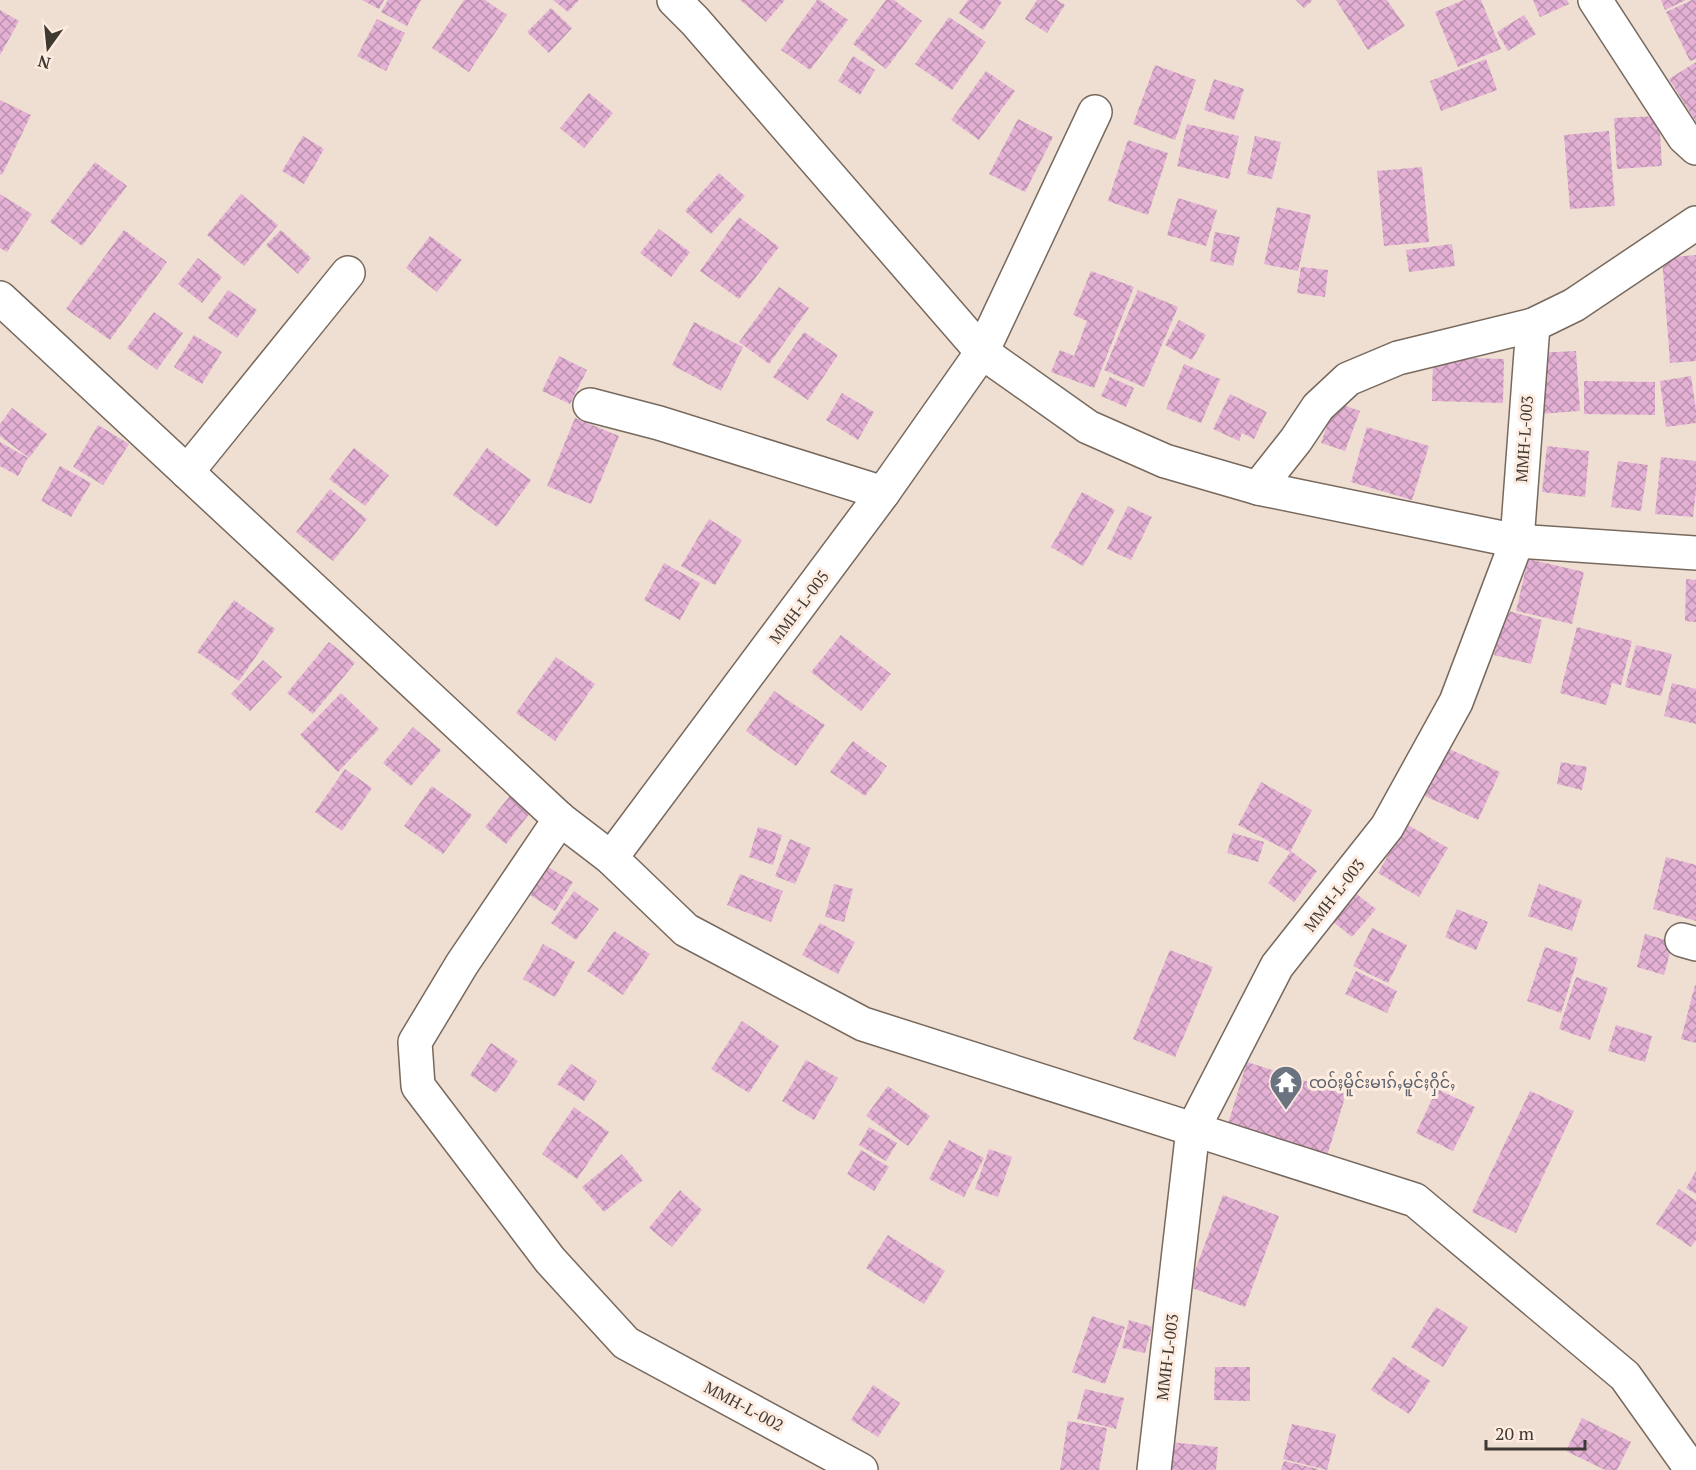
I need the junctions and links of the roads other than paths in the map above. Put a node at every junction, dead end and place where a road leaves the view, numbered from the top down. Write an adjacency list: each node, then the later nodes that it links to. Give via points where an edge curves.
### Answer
1 (674, 0): 9 (street)
2 (1595, 0): 4 (street, via 1684,136)
3 (1095, 112): 9 (street, MMH-L-005)
4 (1696, 148)
5 (1696, 223): 8 (street, via 1574,305)
6 (348, 273): 11 (street)
7 (0, 298): 11 (street)
8 (1533, 325): 12 (street, via 1398,358 1348,379 1318,407); 14 (street, MMH-L-003)
9 (982, 352): 12 (street, via 1088,427 1165,461); 13 (street, MMH-L-005)
10 (590, 405): 13 (street)
11 (187, 472): 16 (street)
12 (1258, 488): 14 (street)
13 (883, 494): 17 (street, MMH-L-005)
14 (1517, 542): 15 (street); 18 (street, MMH-L-003, via 1445,723 1387,827 1277,966)
15 (1696, 554)
16 (560, 819): 17 (street); 19 (street, MMH-L-002, via 462,964 415,1042 418,1086 550,1260 626,1343)
17 (611, 858): 18 (street, via 686,930 863,1024)
18 (1192, 1130): 20 (street, MMH-L-003); 21 (street, via 1414,1200 1624,1376)
19 (861, 1470)
20 (1154, 1470)
21 (1692, 1470)

